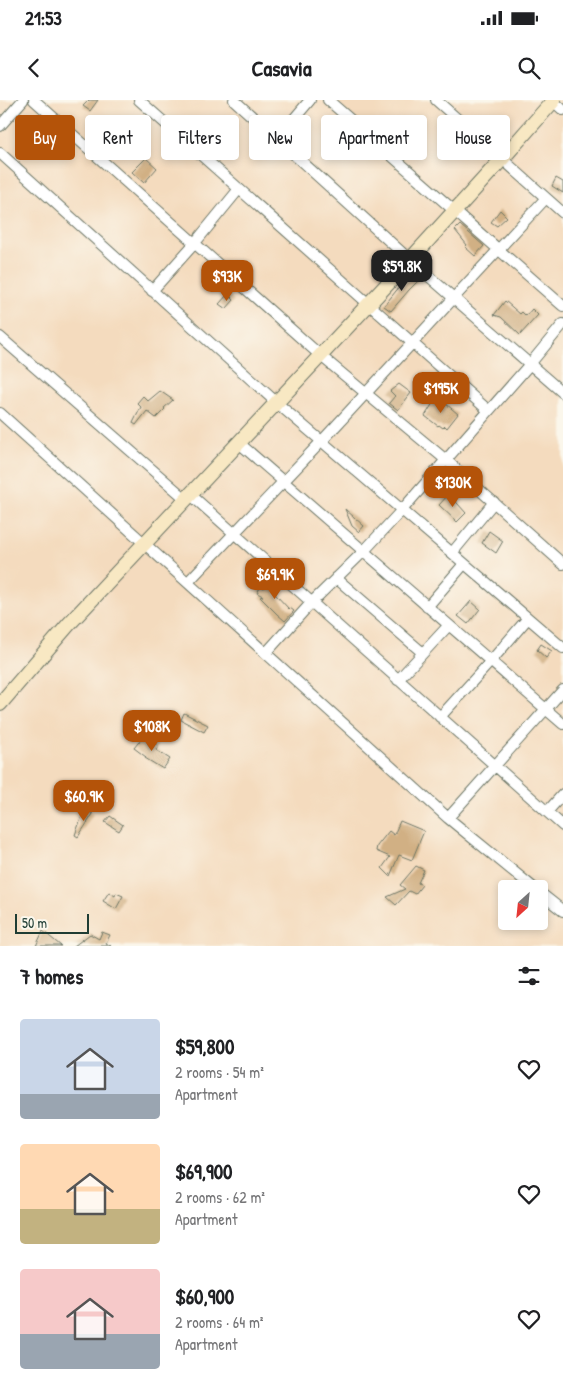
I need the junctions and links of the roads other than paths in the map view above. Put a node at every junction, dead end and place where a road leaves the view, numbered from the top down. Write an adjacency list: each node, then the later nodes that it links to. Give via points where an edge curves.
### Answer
1 (24, 100): 12 (street)
2 (34, 100): 22 (street)
3 (139, 100): 18 (street)
4 (234, 100): 9 (street)
5 (310, 100): 10 (street)
6 (328, 100): 20 (street)
7 (436, 100): 11 (street)
8 (557, 104): 13 (street)
9 (251, 115)
10 (297, 115)
11 (453, 115)
12 (0, 126)
13 (510, 151)
14 (0, 153): 25 (street)
15 (300, 160): 24 (street)
16 (501, 160): 20 (street)
17 (503, 160): 19 (street)
18 (239, 189): 22 (street); 27 (street)
19 (546, 198): 21 (street); 23 (street)
20 (455, 210): 23 (street); 24 (street)
21 (563, 213)
22 (194, 244): 25 (street); 32 (street)
23 (499, 249): 26 (street); 28 (street)
24 (410, 260): 26 (street); 27 (street)
25 (152, 291): 36 (street)
26 (454, 298): 31 (street); 33 (street)
27 (368, 305): 31 (street); 32 (street)
28 (563, 306)
29 (563, 324): 33 (street)
30 (0, 337): 43 (street)
31 (411, 343): 34 (street); 37 (street)
32 (321, 356): 34 (street); 36 (street)
33 (530, 364): 35 (street); 37 (street)
34 (366, 393): 39 (street); 41 (street)
35 (563, 393)
36 (277, 404): 39 (street); 40 (street)
37 (489, 411): 41 (street)
38 (0, 413): 47 (street)
39 (321, 442): 42 (street); 45 (street)
40 (239, 444): 42 (street); 43 (street)
41 (446, 460): 44 (street); 45 (street)
42 (283, 481): 46 (street); 48 (street)
43 (189, 497): 46 (street); 47 (street)
44 (494, 502): 49 (street); 51 (street)
45 (402, 510): 48 (street); 49 (street)
46 (234, 534): 53 (street); 54 (street)
47 (146, 544): 53 (street); 64 (street, via 69,624)
48 (364, 551): 52 (street); 55 (street)
49 (452, 553): 50 (street)
50 (464, 564): 55 (street); 56 (street)
51 (563, 564)
52 (336, 578): 54 (street); 60 (street)
53 (188, 582): 59 (street)
54 (311, 603): 59 (street); 62 (street)
55 (427, 607): 57 (street)
56 (528, 618): 58 (street); 61 (street)
57 (449, 625): 60 (street); 61 (street)
58 (563, 648)
59 (266, 653): 71 (street)
60 (423, 653): 62 (street)
61 (491, 661): 65 (street); 66 (street)
62 (398, 680): 66 (street)
63 (563, 690): 65 (street)
64 (0, 704)
65 (546, 708): 67 (street); 68 (street)
66 (440, 717): 68 (street)
67 (563, 724)
68 (495, 765): 70 (street); 71 (street)
69 (563, 794): 70 (street)
70 (547, 812): 72 (street)
71 (448, 818): 73 (street)
72 (563, 826)
73 (524, 880)
74 (548, 899): 75 (street)
75 (563, 911)

